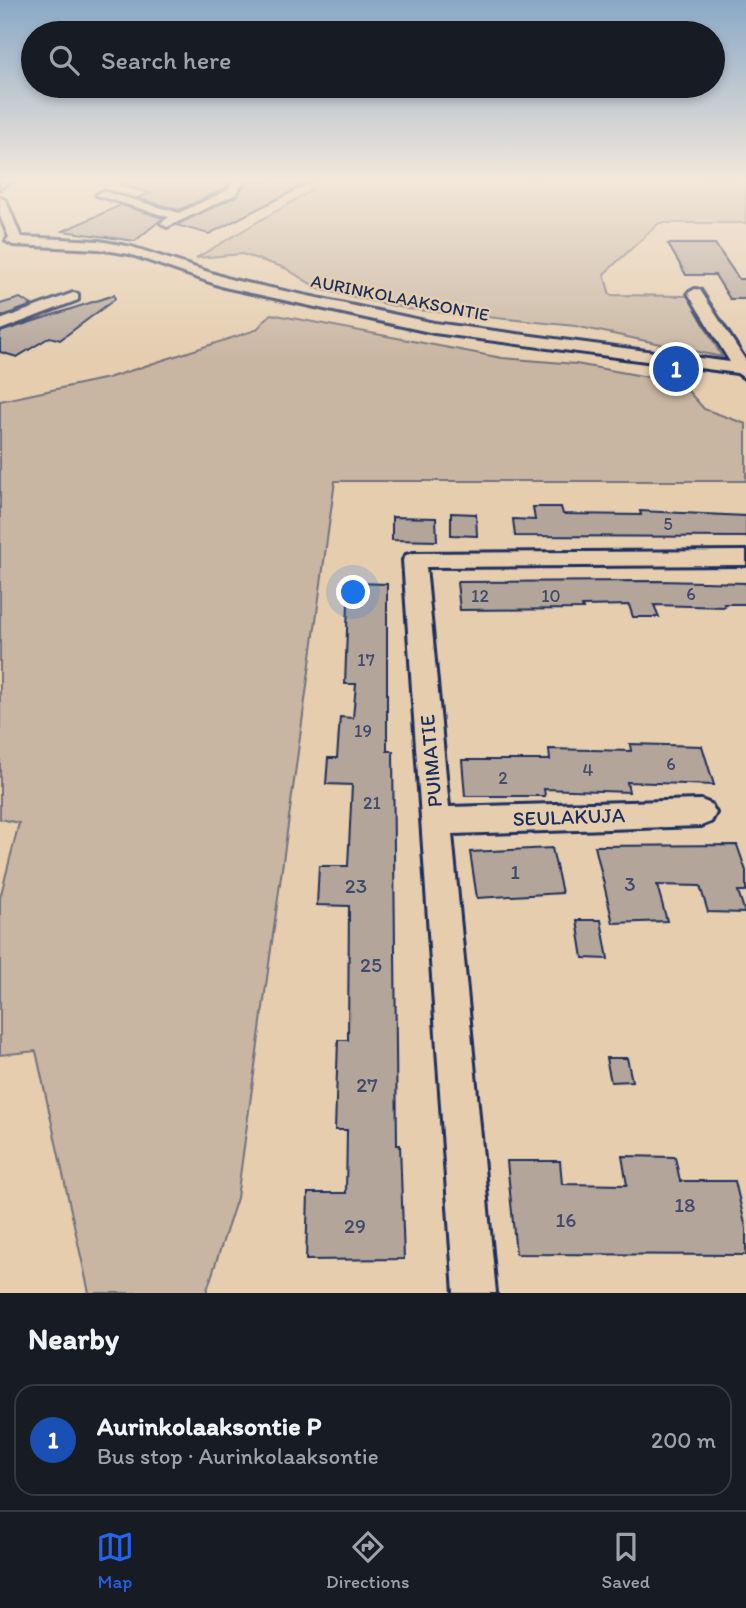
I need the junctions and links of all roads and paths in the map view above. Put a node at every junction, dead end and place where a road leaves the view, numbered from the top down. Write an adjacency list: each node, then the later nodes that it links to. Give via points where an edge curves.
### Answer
1 (6, 245): 5 (street, AURINKOLAAKSONTIE, via 99,245 132,251 243,288 434,328)
2 (695, 293): 5 (street)
3 (73, 296): 4 (street)
4 (0, 325)
5 (745, 370)
6 (746, 558): 8 (street, PUIMATIE, via 414,560)
7 (701, 813): 8 (street, SEULAKUJA)
8 (436, 821): 9 (street, PUIMATIE)
9 (475, 1293)

